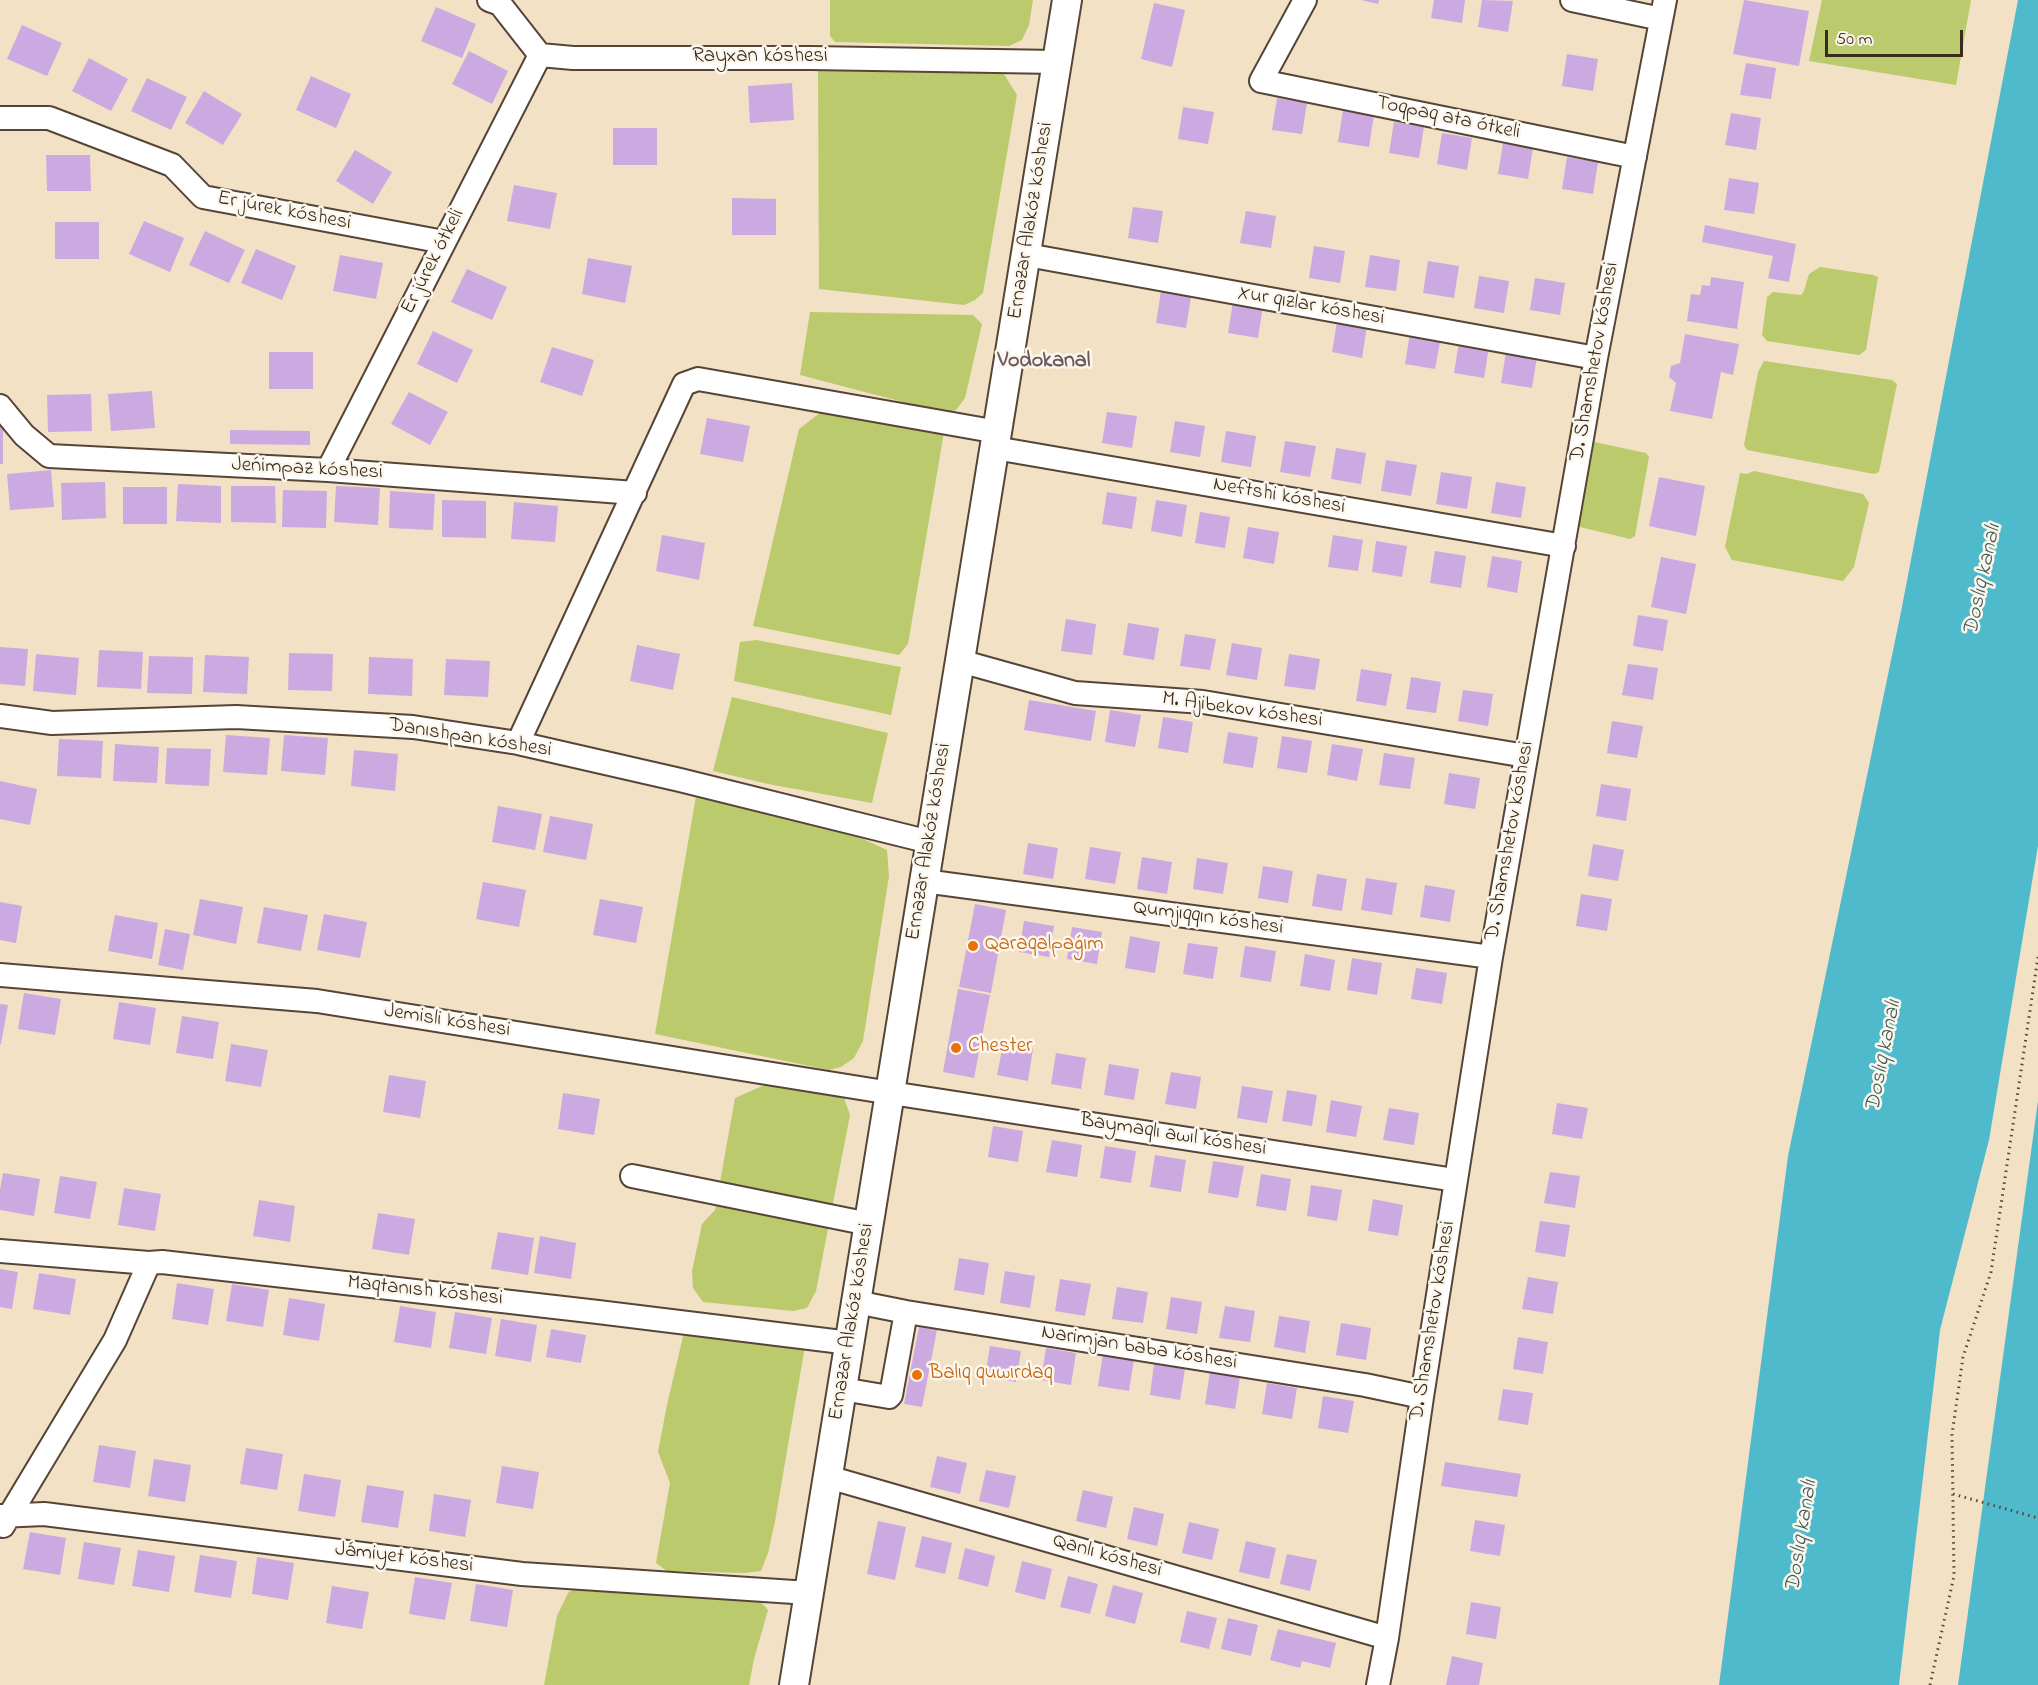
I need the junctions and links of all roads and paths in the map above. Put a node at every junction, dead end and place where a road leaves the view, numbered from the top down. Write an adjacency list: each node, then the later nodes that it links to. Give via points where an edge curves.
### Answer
1 (489, 0): 6 (street, via 500,4)
2 (1067, 0): 7 (main road, Ernazar Alakóz kóshesi)
3 (1305, 0): 9 (street, Toqpaq ata ótkeli, via 1261,81)
4 (1572, 0): 5 (street)
5 (1663, 9): 9 (street, D. Shamshetov kóshesi)
6 (540, 55): 7 (street, Rayxan kóshesi); 10 (street, Er júrek ótkeli)
7 (1057, 62): 11 (main road, Ernazar Alakóz kóshesi)
8 (0, 118): 10 (street, Er júrek kóshesi, via 49,117 172,165 203,197)
9 (1635, 157): 12 (street, D. Shamshetov kóshesi)
10 (444, 242): 15 (street, Er júrek ótkeli)
11 (1027, 255): 12 (street, Xur qızlar kóshesi); 14 (main road, Ernazar Alakóz kóshesi)
12 (1596, 358): 17 (street, D. Shamshetov kóshesi)
13 (0, 406): 15 (street, Jeńimpaz kóshesi, via 24,435 49,456)
14 (996, 440): 16 (street, Neftshi kóshesi, via 698,379 684,384); 17 (street, Neftshi kóshesi); 18 (main road, Ernazar Alakóz kóshesi)
15 (328, 470): 16 (street, Jeńimpaz kóshesi)
16 (634, 493): 20 (street, Neftshi kóshesi)
17 (1564, 546): 21 (street, D. Shamshetov kóshesi)
18 (960, 661): 21 (street, M. Ajibekov kóshesi, via 1076,693 1203,702); 22 (main road, Ernazar Alakóz kóshesi)
19 (0, 716): 20 (street, Danıshpan kóshesi, via 52,723 236,717 413,727)
20 (518, 743): 22 (street, Danıshpan kóshesi)
21 (1526, 756): 24 (street, D. Shamshetov kóshesi)
22 (930, 842): 23 (main road, Ernazar Alakóz kóshesi)
23 (924, 881): 24 (street, Qumjıqqın kóshesi); 27 (main road, Ernazar Alakóz kóshesi)
24 (1491, 957): 29 (street, D. Shamshetov kóshesi)
25 (2038, 957): 39 (path, via 1991,1272 1963,1356 1952,1435)
26 (0, 975): 27 (street, Jemisli kóshesi, via 317,1001)
27 (891, 1093): 29 (street, Baymaqlı awıl kóshesi); 30 (main road, Ernazar Alakóz kóshesi)
28 (632, 1176): 30 (street)
29 (1455, 1180): 37 (street, D. Shamshetov kóshesi)
30 (869, 1224): 33 (main road, Ernazar Alakóz kóshesi)
31 (0, 1251): 32 (street, Maqtanısh kóshesi)
32 (149, 1263): 35 (street, Maqtanısh kóshesi); 41 (street, via 115,1340)
33 (856, 1302): 34 (street, Narimjan baba kóshesi); 35 (main road, Ernazar Alakóz kóshesi)
34 (906, 1312): 36 (street, via 891,1395); 37 (street, Narimjan baba kóshesi)
35 (850, 1343): 36 (main road, Ernazar Alakóz kóshesi)
36 (842, 1389): 38 (main road, Ernazar Alakóz kóshesi)
37 (1422, 1397): 43 (street, D. Shamshetov kóshesi)
38 (828, 1478): 42 (main road, Ernazar Alakóz kóshesi); 43 (street, Qanlı kóshesi)
39 (1953, 1494): 40 (path); 46 (path, via 1954,1576)
40 (2038, 1518)
41 (3, 1520): 42 (street, Jámiyet kóshesi, via 45,1514 522,1574)
42 (809, 1593): 44 (main road, Ernazar Alakóz kóshesi)
43 (1387, 1638): 45 (street, D. Shamshetov kóshesi)
44 (794, 1685)
45 (1378, 1685)
46 (1930, 1685)

